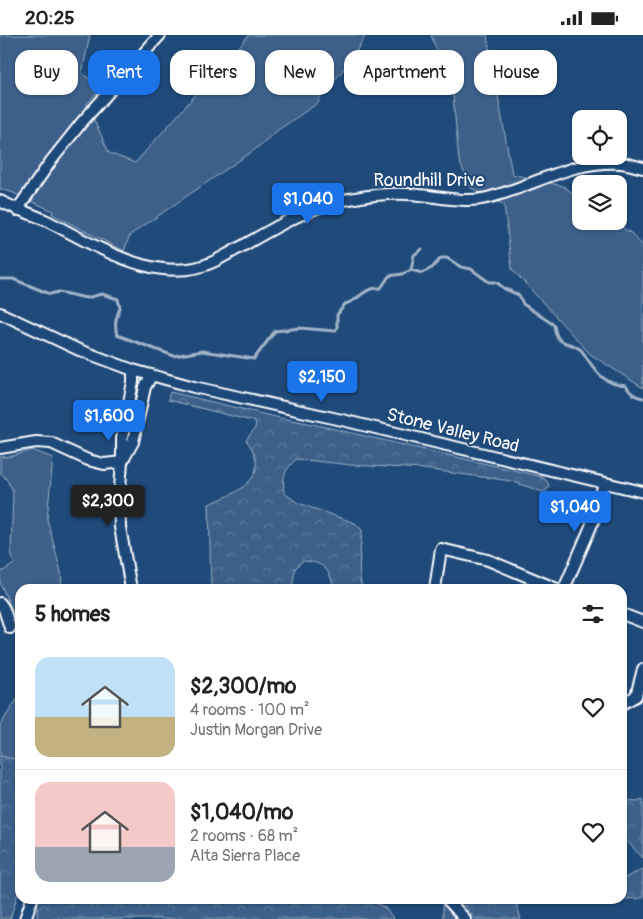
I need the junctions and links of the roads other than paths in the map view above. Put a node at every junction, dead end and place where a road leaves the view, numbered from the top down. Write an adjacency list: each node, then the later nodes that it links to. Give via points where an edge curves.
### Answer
1 (160, 35): 4 (street, via 82,122)
2 (643, 168): 4 (street, Roundhill Drive, via 621,163 586,165 482,199 406,194 354,198 294,217 212,262 173,269 155,269 131,261 39,217)
3 (0, 201): 4 (street, Roundhill Drive)
4 (17, 210)
5 (0, 313): 6 (street, Stone Valley Road, via 79,350)
6 (133, 370): 7 (street, Stone Valley Road); 9 (street, via 122,438)
7 (152, 375): 9 (street, via 145,387 133,442); 10 (street, Stone Valley Road)
8 (0, 448): 9 (street, via 51,443 88,461)
9 (122, 463): 12 (street, via 120,527)
10 (604, 483): 11 (street, Stone Valley Road); 15 (street, via 596,517)
11 (643, 492)
12 (130, 584)
13 (436, 584): 14 (street, via 441,549 488,560)
14 (545, 584)
15 (566, 584)
16 (0, 603): 19 (street)
17 (627, 616): 18 (street)
18 (643, 621)
19 (10, 628)
20 (643, 669): 21 (street, via 636,696)
21 (627, 701)
22 (30, 904): 24 (street)
23 (451, 904): 25 (street)
24 (25, 919)
25 (465, 919)

